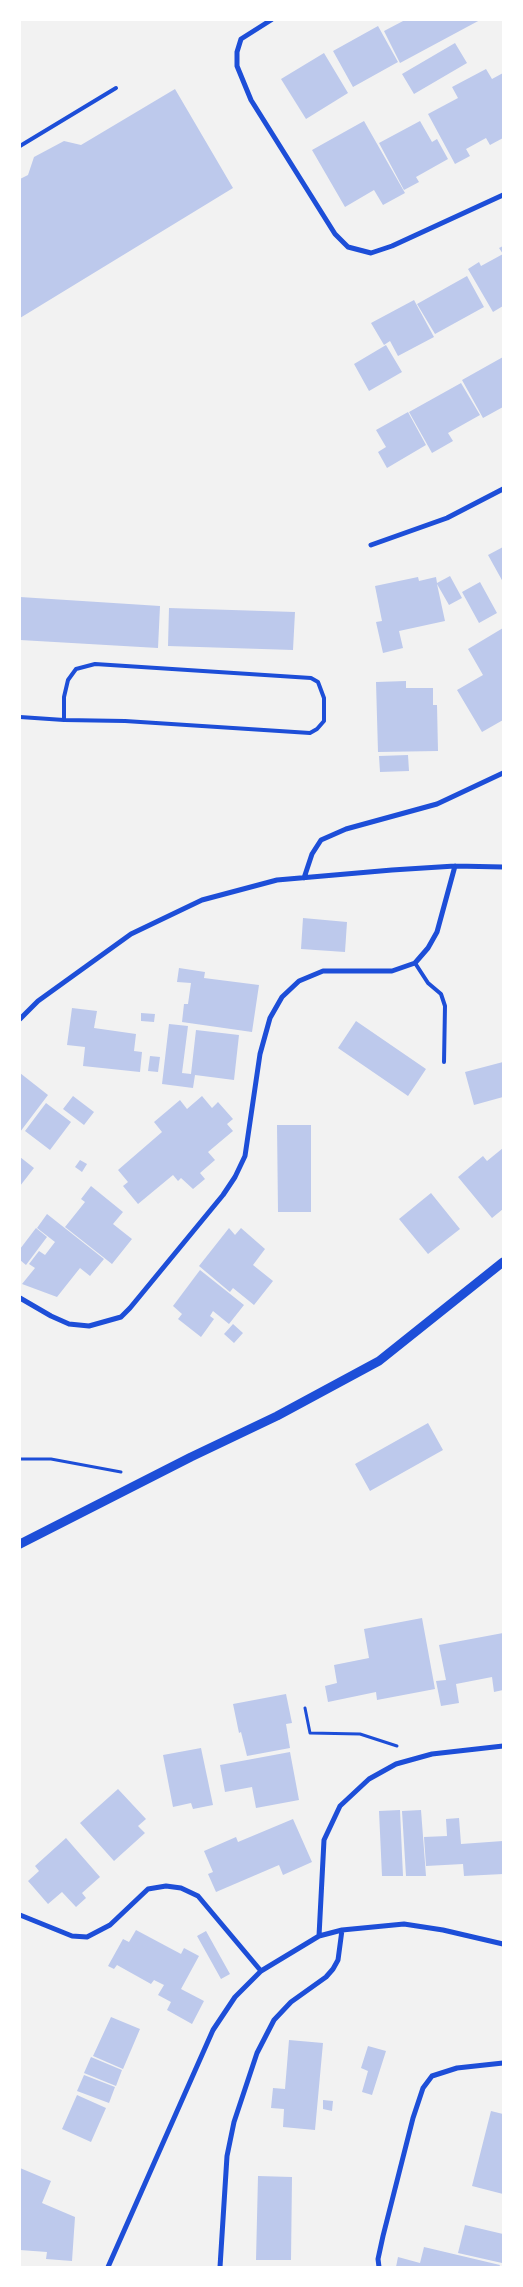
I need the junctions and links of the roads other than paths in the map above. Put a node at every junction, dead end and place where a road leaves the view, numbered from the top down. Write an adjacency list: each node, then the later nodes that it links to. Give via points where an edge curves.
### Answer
1 (271, 20): 4 (street, via 241,39 238,66 251,100 335,234 348,248 371,253 392,246)
2 (116, 88): 3 (lane)
3 (20, 146)
4 (503, 195)
5 (503, 489): 6 (street, via 447,518)
6 (371, 544)
7 (20, 717): 8 (lane)
8 (64, 720): 8 (lane, via 68,680 76,669 95,664 310,678 318,682 324,698 324,721 310,733)
9 (503, 773): 12 (street, via 437,804 346,829 321,840)
10 (455, 866): 11 (street); 12 (street); 13 (street, via 437,932)
11 (503, 867)
12 (304, 878): 14 (street, via 277,880 202,900 131,934 38,1001)
13 (415, 963): 15 (lane, via 428,983 441,994 445,1006); 17 (street, via 392,971 323,971 299,981 282,997 270,1018 260,1054 245,1156 236,1177 121,1317 89,1326 69,1324)
14 (20, 1019)
15 (444, 1062)
16 (503, 1262): 18 (street, via 379,1361 277,1416)
17 (20, 1298)
18 (20, 1544)
19 (503, 1746): 22 (street, via 428,1756 396,1764 369,1779 340,1806 324,1840)
20 (20, 1915): 24 (street, via 72,1936 87,1937 110,1924 148,1889 181,1888 198,1896)
21 (342, 1930): 22 (street); 23 (street, via 404,1924); 27 (street, via 338,1960 333,1969 291,2002 274,2020 257,2053 234,2122 227,2156)
22 (319, 1936): 24 (street)
23 (503, 1944)
24 (261, 1971): 26 (street, via 235,1997 213,2030)
25 (503, 2063): 28 (street, via 457,2068 432,2076 423,2088 383,2236)
26 (108, 2267)
27 (220, 2267)
28 (379, 2267)

